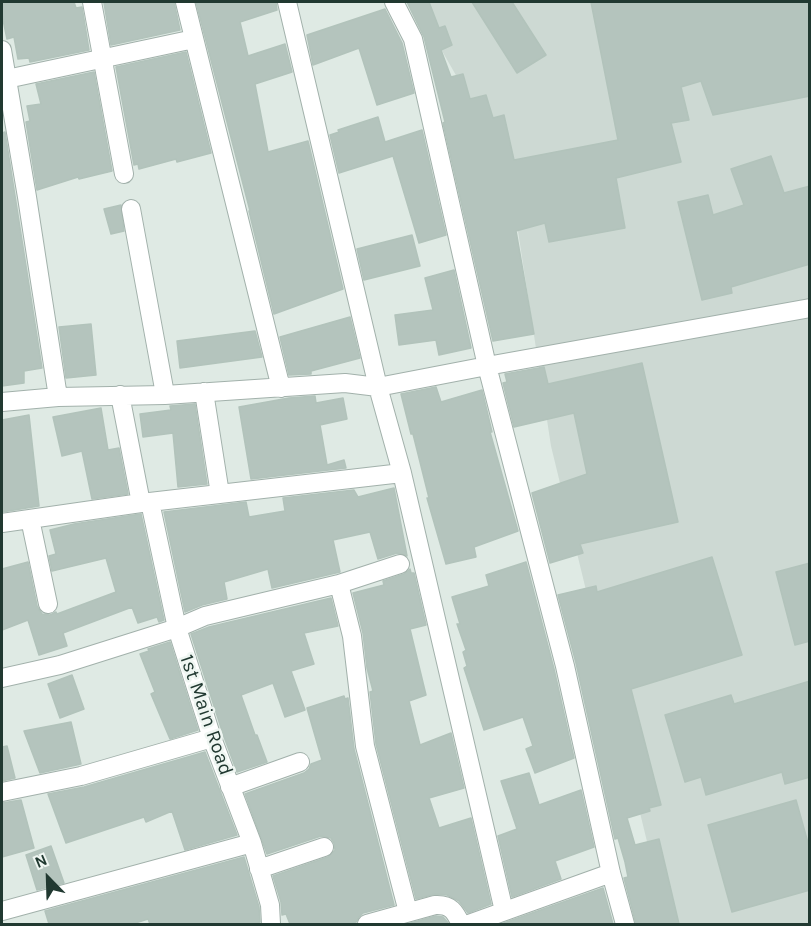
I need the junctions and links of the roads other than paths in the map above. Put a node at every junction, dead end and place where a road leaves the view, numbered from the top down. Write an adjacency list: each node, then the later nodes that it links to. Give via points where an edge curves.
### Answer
1 (92, 2): 7 (street)
2 (185, 2): 5 (street)
3 (287, 2): 13 (street)
4 (394, 2): 12 (street, via 413,39)
5 (195, 39): 7 (street); 14 (street)
6 (2, 50): 8 (street)
7 (102, 57): 8 (street); 9 (street)
8 (5, 79): 18 (street)
9 (124, 174)
10 (131, 209): 16 (street)
11 (810, 308): 12 (street)
12 (487, 366): 13 (street); 37 (street, via 565,666)
13 (378, 387): 14 (street, via 345,383); 20 (street)
14 (281, 388): 15 (street)
15 (204, 392): 16 (street); 21 (street)
16 (165, 394): 17 (street)
17 (120, 395): 18 (street); 22 (street, 1st Main Road)
18 (58, 397): 19 (street)
19 (2, 402)
20 (402, 473): 21 (street); 39 (street)
21 (220, 494): 22 (street)
22 (146, 502): 23 (street); 28 (street, 1st Main Road)
23 (30, 519): 24 (street); 27 (street)
24 (2, 524)
25 (400, 564): 26 (street)
26 (339, 584): 28 (street, via 206,616); 40 (street, via 352,636 365,746)
27 (48, 604)
28 (177, 628): 29 (street, via 60,665); 30 (street, 1st Main Road)
29 (2, 678)
30 (212, 738): 32 (street, 1st Main Road); 33 (street, via 81,776)
31 (300, 762): 32 (street)
32 (230, 787): 34 (street, 1st Main Road)
33 (2, 792)
34 (252, 843): 36 (street, 1st Main Road); 38 (street)
35 (324, 847): 36 (street)
36 (259, 869): 41 (street, 1st Main Road, via 270,905)
37 (611, 873): 39 (street); 45 (street)
38 (2, 911)
39 (504, 911): 44 (street)
40 (408, 912): 42 (street); 43 (street, via 445,904 453,909)
41 (271, 924)
42 (367, 924)
43 (461, 924)
44 (469, 924)
45 (625, 924)

